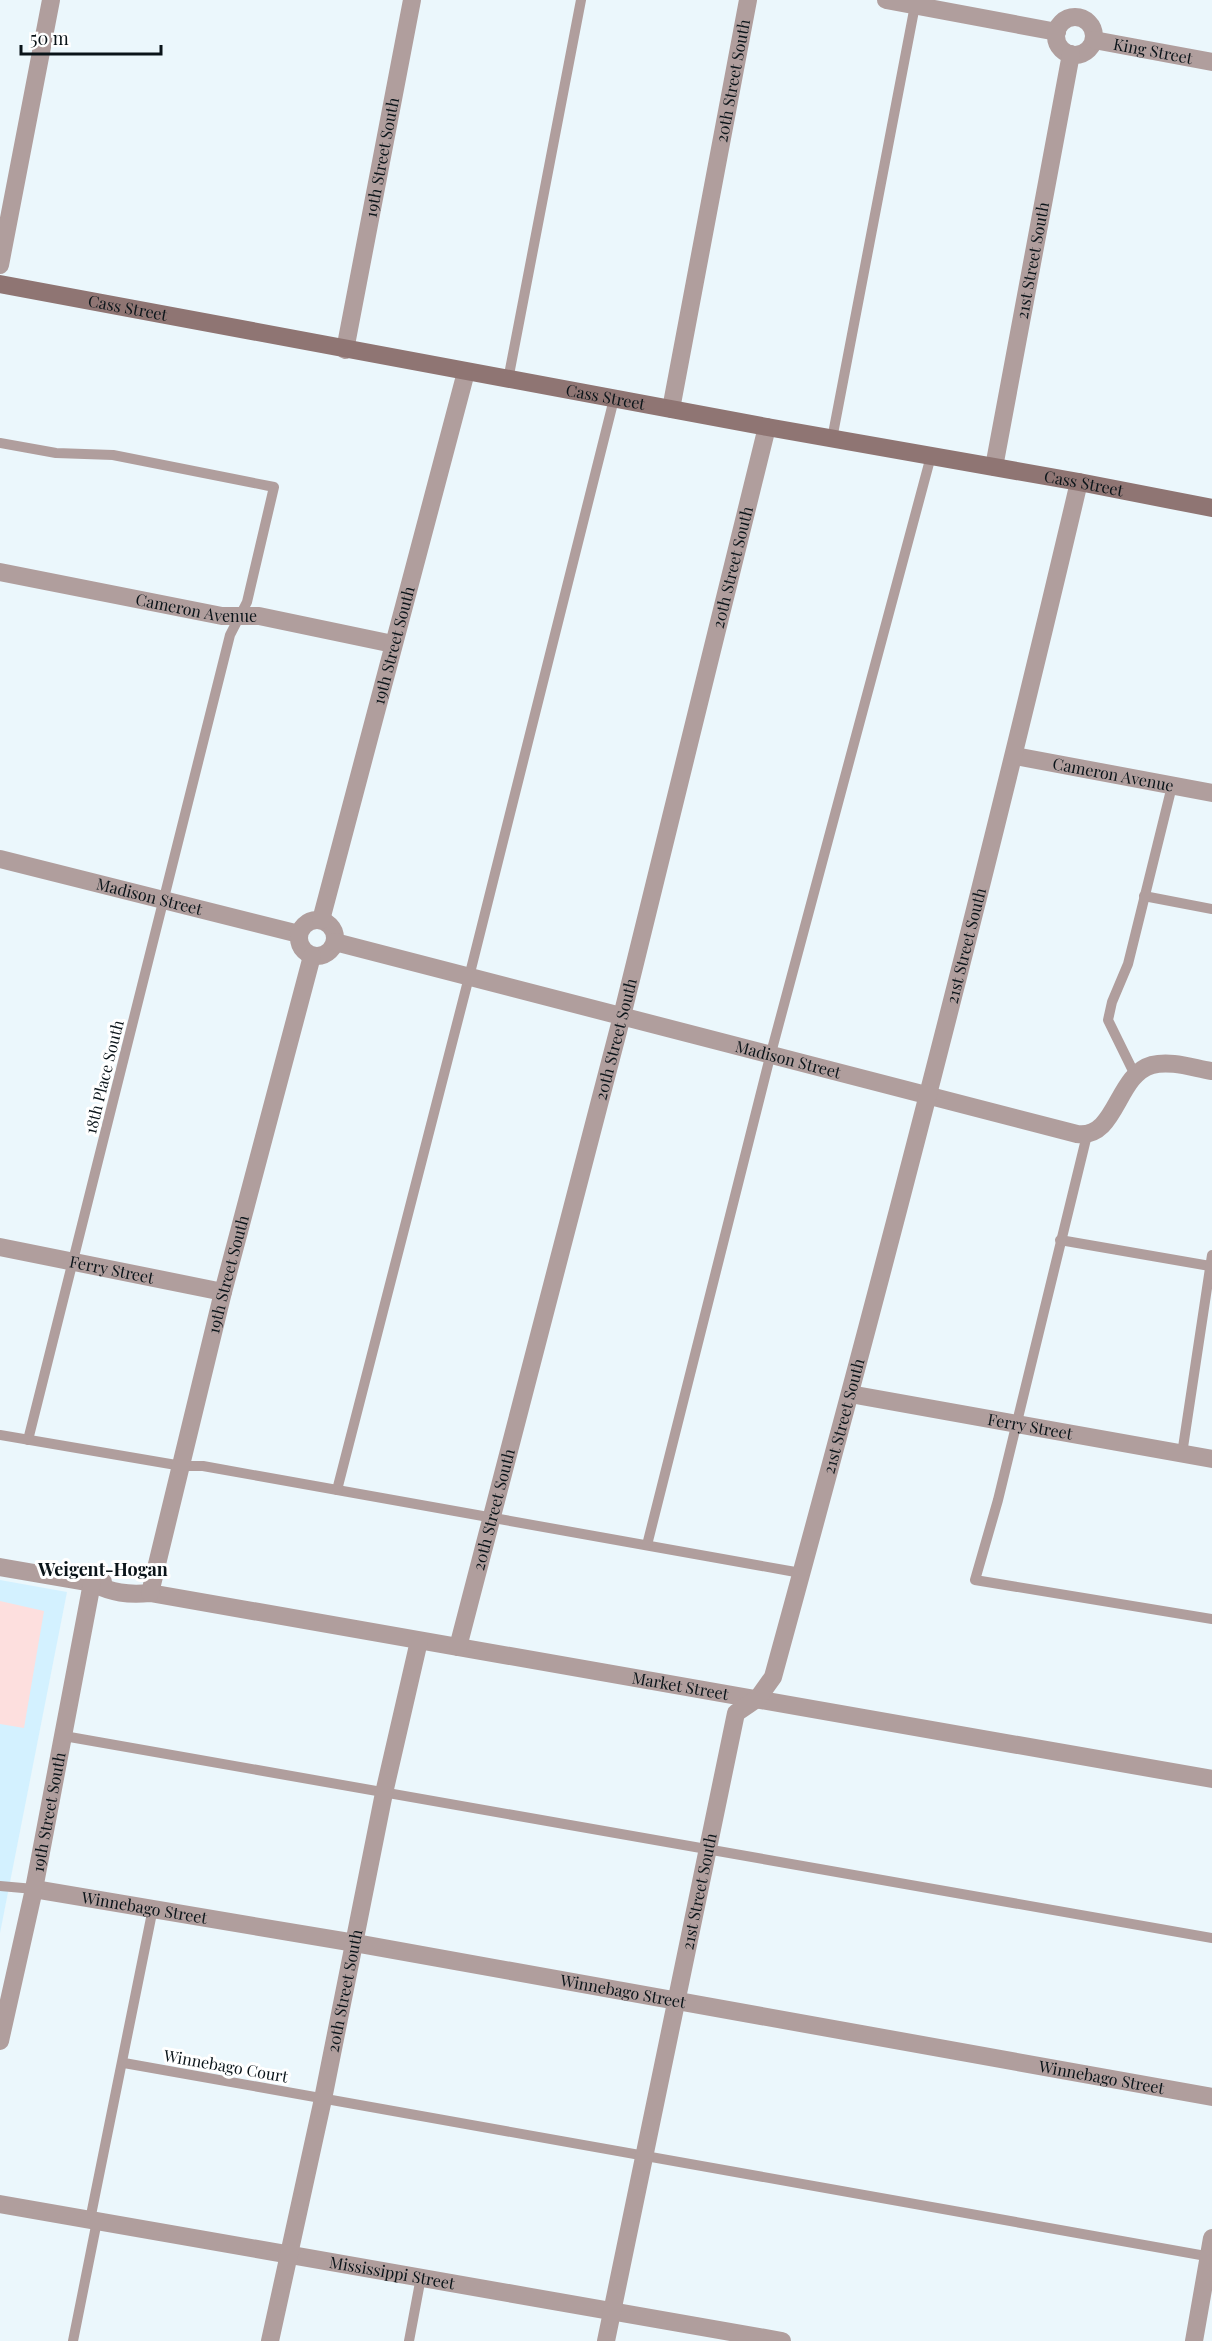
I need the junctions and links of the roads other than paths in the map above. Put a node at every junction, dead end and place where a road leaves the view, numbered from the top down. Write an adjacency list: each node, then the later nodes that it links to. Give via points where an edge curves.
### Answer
1 (51, 0): 12 (street)
2 (412, 0): 14 (street, 19th Street South)
3 (581, 0): 16 (lane)
4 (748, 0): 18 (street, 20th Street South)
5 (886, 0): 6 (street)
6 (915, 3): 8 (street); 20 (lane)
7 (1080, 9): 8 (street, via 1062,22); 9 (street)
8 (1057, 32): 10 (street, via 1058,44)
9 (1094, 40): 10 (street, via 1085,52); 11 (street, King Street)
10 (1071, 54): 23 (street, 21st Street South)
11 (1212, 62)
12 (0, 265)
13 (0, 284): 14 (street, Cass Street)
14 (345, 350): 15 (street, Cass Street)
15 (466, 372): 16 (street, Cass Street); 28 (street, 19th Street South)
16 (508, 380): 17 (street, Cass Street)
17 (614, 399): 18 (street, Cass Street); 40 (lane)
18 (671, 409): 19 (street, Cass Street)
19 (767, 427): 20 (street, Cass Street); 41 (street, 20th Street South)
20 (832, 439): 22 (street, Cass Street)
21 (0, 443): 27 (lane, 18th Place South, via 56,453 114,455 274,487)
22 (931, 456): 23 (street, Cass Street); 42 (lane)
23 (994, 468): 24 (street, Cass Street)
24 (1079, 482): 25 (street, Cass Street); 29 (street, 21st Street South)
25 (1212, 508)
26 (0, 572): 27 (street, Cameron Avenue, via 222,616)
27 (241, 616): 28 (street, Cameron Avenue, via 259,616); 34 (lane, 18th Place South, via 230,636)
28 (393, 644): 36 (street, 19th Street South)
29 (1015, 756): 30 (street, Cameron Avenue); 45 (street, 21st Street South)
30 (1172, 786): 31 (street, Cameron Avenue); 33 (lane)
31 (1212, 793)
32 (0, 859): 34 (street, Madison Street)
33 (1144, 896): 35 (lane); 44 (lane, via 1128,964 1108,1020)
34 (163, 899): 37 (street, Madison Street); 49 (lane, 18th Place South)
35 (1212, 909)
36 (321, 920): 37 (street, via 310,921); 38 (street, via 334,931)
37 (299, 934): 39 (street, via 299,945)
38 (335, 942): 39 (street, via 329,952); 40 (street, Madison Street)
39 (312, 956): 51 (street, 19th Street South)
40 (469, 977): 41 (street, Madison Street); 59 (lane)
41 (622, 1016): 42 (street, Madison Street); 60 (street, 20th Street South)
42 (771, 1053): 45 (street, Madison Street); 61 (lane)
43 (1212, 1071): 44 (street, via 1151,1065)
44 (1135, 1075): 46 (street, via 1101,1127)
45 (927, 1095): 46 (street, Madison Street); 52 (street, 21st Street South)
46 (1087, 1135): 47 (lane)
47 (1060, 1240): 50 (lane); 53 (lane)
48 (0, 1247): 49 (street, Ferry Street)
49 (73, 1261): 51 (street, Ferry Street); 55 (lane, 18th Place South)
50 (1211, 1261): 56 (lane)
51 (223, 1292): 58 (street, 19th Street South)
52 (849, 1394): 53 (street, Ferry Street); 63 (street, 21st Street South)
53 (1016, 1424): 56 (street, Ferry Street); 66 (lane, via 975,1580)
54 (0, 1435): 55 (lane)
55 (28, 1440): 58 (lane)
56 (1182, 1454): 57 (street, Ferry Street)
57 (1212, 1460)
58 (182, 1466): 59 (lane, via 203,1466); 65 (street, 19th Street South)
59 (337, 1490): 60 (lane)
60 (491, 1517): 61 (lane); 68 (street, 20th Street South)
61 (647, 1545): 63 (lane)
62 (0, 1567): 64 (street, Market Street)
63 (801, 1573): 69 (street, 21st Street South, via 772,1677)
64 (92, 1583): 65 (street, Market Street, via 135,1584); 70 (street, 19th Street South)
65 (150, 1593): 67 (street, Market Street)
66 (1212, 1619)
67 (419, 1641): 68 (street, Market Street); 72 (street, 20th Street South)
68 (458, 1647): 69 (street, Market Street)
69 (758, 1698): 71 (street, Market Street); 73 (street, 21st Street South, via 736,1713)
70 (64, 1736): 72 (lane); 75 (street, 19th Street South)
71 (1212, 1779)
72 (384, 1792): 73 (lane); 78 (street, 20th Street South)
73 (708, 1850): 77 (lane); 79 (street, 21st Street South)
74 (0, 1886): 75 (lane)
75 (34, 1889): 76 (street, Winnebago Street); 80 (street, 19th Street South)
76 (153, 1908): 78 (street, Winnebago Street); 81 (lane)
77 (1212, 1938)
78 (355, 1943): 79 (street, Winnebago Street); 83 (street, 20th Street South)
79 (676, 2001): 82 (street, Winnebago Street); 84 (street, 21st Street South)
80 (0, 2042)
81 (124, 2063): 83 (lane, Winnebago Court); 86 (lane)
82 (1212, 2097)
83 (323, 2099): 84 (lane, Winnebago Court); 88 (street, 20th Street South)
84 (644, 2157): 89 (lane, Winnebago Court); 91 (street, 21st Street South)
85 (0, 2204): 86 (street, Mississippi Street)
86 (94, 2221): 88 (street, Mississippi Street); 93 (lane)
87 (1212, 2238): 89 (street)
88 (288, 2254): 90 (street, Mississippi Street); 94 (street, 20th Street South)
89 (1211, 2257): 98 (street)
90 (421, 2277): 91 (street, Mississippi Street); 95 (lane)
91 (612, 2310): 92 (street, Mississippi Street); 96 (street, 21st Street South)
92 (744, 2338): 97 (street, Mississippi Street)
93 (73, 2341)
94 (270, 2341)
95 (409, 2341)
96 (606, 2341)
97 (782, 2341)
98 (1194, 2341)

